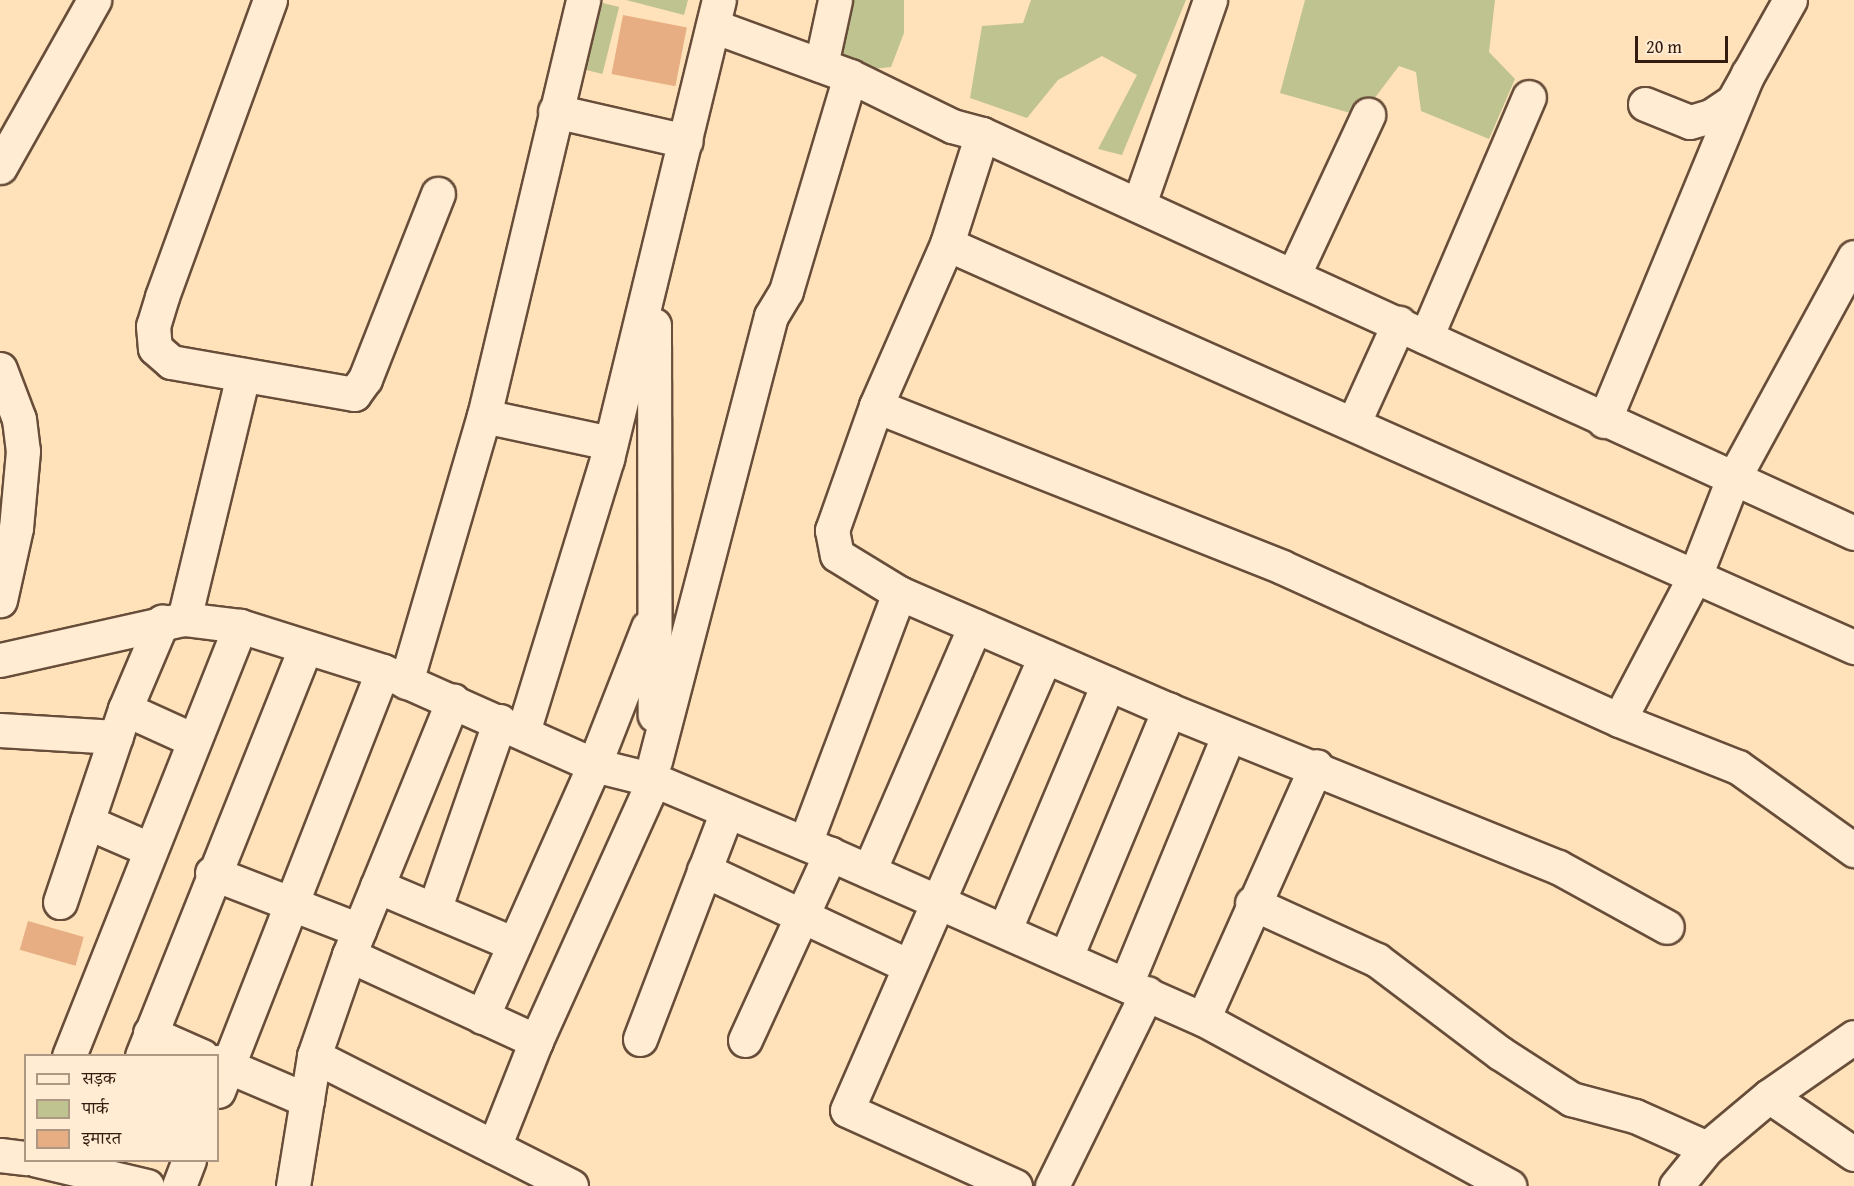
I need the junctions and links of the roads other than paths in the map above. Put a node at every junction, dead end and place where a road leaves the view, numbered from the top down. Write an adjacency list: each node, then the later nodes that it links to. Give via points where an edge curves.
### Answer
1 (94, 0): 16 (street)
2 (270, 0): 25 (street, via 153,326 155,348 171,362)
3 (583, 0): 12 (street)
4 (835, 0): 8 (street)
5 (1210, 0): 18 (street)
6 (1790, 0): 9 (street)
7 (716, 13): 8 (street); 15 (street)
8 (835, 70): 14 (street); 38 (street, via 786,291 771,316 655,761)
9 (1748, 74): 11 (street, via 1733,101 1711,117 1690,122); 28 (street)
10 (1529, 97): 23 (street)
11 (1645, 104)
12 (555, 111): 15 (street); 27 (street)
13 (1368, 115): 21 (street)
14 (967, 130): 18 (street); 19 (street)
15 (686, 141): 22 (street)
16 (0, 167)
17 (438, 194): 25 (street, via 365,379 354,394)
18 (1139, 204): 21 (street)
19 (947, 244): 26 (street); 29 (street)
20 (1854, 257): 32 (street)
21 (1293, 276): 23 (street)
22 (654, 282): 30 (street); 38 (street)
23 (1412, 330): 28 (street); 29 (street)
24 (0, 369): 31 (street, via 19,419)
25 (243, 375): 39 (street)
26 (876, 406): 36 (street, via 832,530 834,544 851,566); 50 (street, via 1281,567)
27 (484, 416): 30 (street); 46 (street)
28 (1604, 421): 32 (street)
29 (1354, 422): 35 (street)
30 (610, 443): 52 (street)
31 (12, 446): 33 (street)
32 (1732, 481): 34 (street); 35 (street)
33 (8, 525): 37 (street)
34 (1854, 533)
35 (1695, 576): 42 (street); 50 (street)
36 (899, 593): 41 (street); 62 (street)
37 (0, 600)
38 (655, 608): 56 (street)
39 (173, 621): 40 (street); 45 (street); 51 (street)
40 (240, 626): 43 (street); 55 (street)
41 (975, 626): 44 (street); 65 (street)
42 (1854, 646)
43 (305, 649): 46 (street); 66 (street)
44 (1045, 656): 47 (street); 68 (street)
45 (0, 660)
46 (394, 676): 48 (street); 70 (street)
47 (1108, 684): 49 (street); 75 (street)
48 (453, 700): 52 (street); 67 (street)
49 (1169, 710): 54 (street); 78 (street)
50 (1619, 720): 63 (street, via 1738,767)
51 (121, 723): 53 (street); 55 (street); 60 (street)
52 (512, 727): 56 (street); 72 (street)
53 (0, 730)
54 (1228, 735): 57 (street); 80 (street)
55 (191, 739): 61 (street)
56 (594, 765): 58 (street); 77 (street)
57 (1316, 766): 71 (street); 74 (street, via 1558,867)
58 (654, 780): 59 (street); 86 (street)
59 (727, 811): 62 (street); 64 (street)
60 (87, 822): 61 (street); 69 (street)
61 (149, 849): 88 (street)
62 (818, 849): 65 (street); 73 (street)
63 (1854, 850)
64 (704, 870): 73 (street); 84 (street)
65 (868, 871): 68 (street)
66 (212, 873): 70 (street); 87 (street)
67 (377, 886): 72 (street); 76 (street)
68 (942, 901): 75 (street); 79 (street)
69 (60, 902)
70 (288, 903): 76 (street); 91 (street)
71 (1252, 903): 82 (street); 96 (street, via 1377,960 1500,1053 1571,1099 1635,1116)
72 (434, 910): 77 (street)
73 (801, 916): 79 (street); 85 (street)
74 (1667, 927)
75 (1005, 929): 78 (street)
76 (354, 943): 81 (street); 90 (street)
77 (514, 944): 81 (street)
78 (1066, 957): 80 (street)
79 (909, 966): 107 (street, via 847,1110)
80 (1137, 989): 82 (street); 108 (street)
81 (482, 1017): 86 (street)
82 (1203, 1018): 109 (street)
83 (1854, 1037): 93 (street)
84 (640, 1039)
85 (745, 1040)
86 (536, 1041): 95 (street)
87 (146, 1044): 89 (street)
88 (70, 1054)
89 (174, 1054)
90 (314, 1056): 94 (street); 95 (street)
91 (219, 1062)
92 (219, 1070): 94 (street)
93 (1769, 1096): 96 (street); 97 (street)
94 (307, 1100): 105 (street)
95 (494, 1147): 106 (street)
96 (1707, 1148): 110 (street)
97 (1854, 1154)
98 (0, 1155): 99 (street)
99 (24, 1158)
100 (41, 1162): 102 (street)
101 (189, 1162): 104 (street)
102 (99, 1175): 103 (street)
103 (147, 1186)
104 (179, 1186)
105 (293, 1186)
106 (571, 1186)
107 (1015, 1186)
108 (1052, 1186)
109 (1509, 1186)
110 (1676, 1186)

